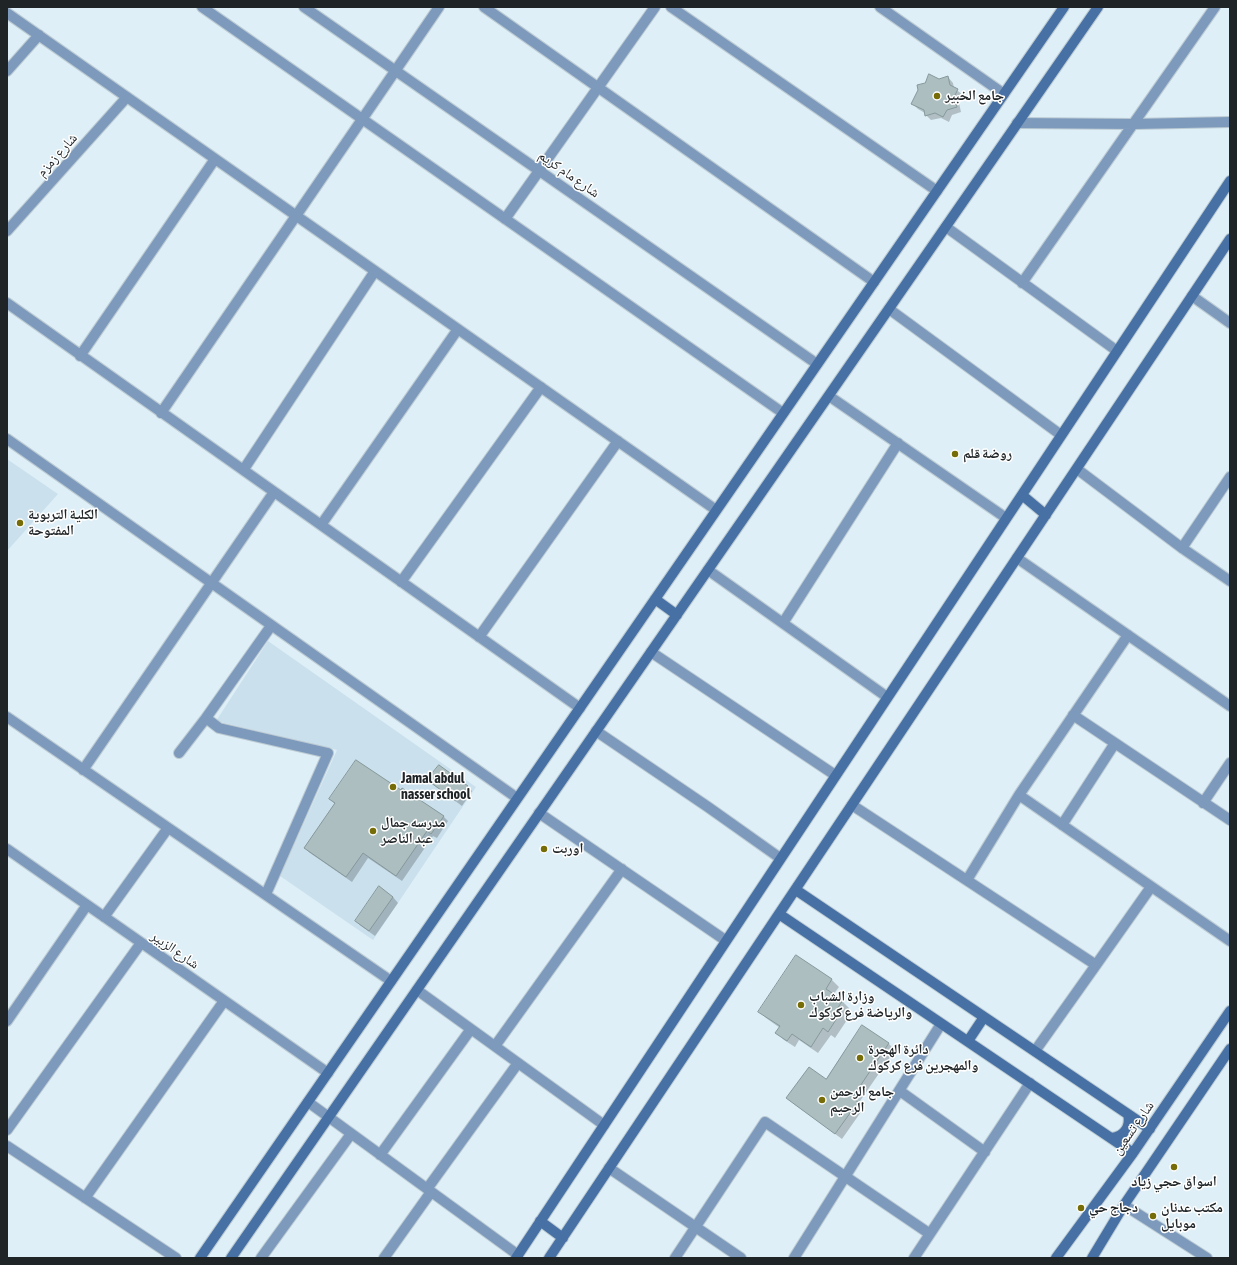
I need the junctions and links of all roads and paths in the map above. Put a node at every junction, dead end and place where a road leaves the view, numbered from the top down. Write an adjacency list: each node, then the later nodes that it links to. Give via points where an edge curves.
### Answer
1 (304, 7): 14 (street, شارع مام كريم)
2 (439, 7): 14 (street)
3 (484, 7): 15 (street)
4 (655, 7): 15 (street)
5 (671, 7): 25 (street)
6 (880, 7): 16 (street)
7 (1098, 7): 20 (street)
8 (1215, 7): 21 (street)
9 (1060, 8): 16 (street)
10 (208, 9): 18 (street)
11 (7, 13): 12 (street)
12 (39, 35): 13 (street); 17 (street)
13 (7, 71)
14 (396, 71): 18 (street); 23 (street, شارع مام كريم)
15 (598, 88): 23 (street); 32 (street)
16 (1004, 94): 25 (street)
17 (127, 97): 22 (street); 29 (street, شارع زمزم)
18 (362, 119): 26 (street); 27 (street)
19 (1230, 122): 21 (street)
20 (1017, 123): 21 (street); 28 (street)
21 (1134, 124): 33 (street)
22 (215, 158): 26 (street); 40 (street)
23 (539, 171): 27 (street); 41 (street, شارع مام كريم)
24 (1230, 181): 39 (street)
25 (937, 191): 32 (street)
26 (296, 215): 31 (street); 44 (street)
27 (505, 219): 45 (street)
28 (946, 227): 33 (street); 36 (street)
29 (7, 231)
30 (1230, 240): 34 (street)
31 (375, 271): 38 (street); 50 (street)
32 (874, 282): 41 (street)
33 (1022, 283): 39 (street)
34 (1192, 296): 37 (street); 51 (street)
35 (7, 303): 40 (street)
36 (889, 309): 43 (street); 46 (street)
37 (1230, 323)
38 (458, 329): 42 (street); 58 (street)
39 (1117, 351): 46 (street)
40 (80, 356): 44 (street)
41 (817, 364): 45 (street)
42 (541, 388): 48 (street); 63 (street)
43 (829, 396): 49 (street); 61 (street)
44 (161, 413): 50 (street)
45 (783, 413): 55 (street)
46 (1061, 435): 54 (street)
47 (7, 439): 64 (street)
48 (618, 441): 55 (street); 70 (street)
49 (898, 443): 57 (street); 67 (street)
50 (244, 469): 53 (street)
51 (1077, 469): 56 (street); 59 (street)
52 (1230, 477): 59 (street)
53 (274, 492): 58 (street); 64 (street)
54 (1022, 495): 56 (street); 57 (street)
55 (716, 510): 65 (street)
56 (1046, 515): 60 (street)
57 (1006, 518): 72 (street)
58 (321, 525): 63 (street)
59 (1182, 548): 62 (street)
60 (1018, 558): 69 (street); 87 (street)
61 (708, 570): 66 (street); 67 (street)
62 (1230, 581)
63 (401, 582): 70 (street)
64 (212, 583): 68 (street); 82 (street)
65 (655, 600): 66 (street); 74 (street)
66 (677, 615): 71 (street)
67 (783, 623): 72 (street)
68 (271, 626): 77 (street); 85 (street)
69 (1128, 635): 73 (street); 75 (street)
70 (479, 637): 74 (street)
71 (651, 652): 78 (street); 83 (street)
72 (887, 697): 83 (street)
73 (1230, 706)
74 (580, 708): 85 (street)
75 (1073, 715): 79 (street); 84 (street)
76 (7, 717): 82 (street)
77 (206, 718): 80 (street); 98 (street, via 219,728 328,753)
78 (596, 731): 88 (street); 93 (street)
79 (1115, 743): 86 (street); 90 (street)
80 (179, 753)
81 (1230, 763): 86 (street)
82 (83, 770): 91 (street)
83 (835, 775): 93 (street)
84 (1019, 795): 90 (street); 95 (street)
85 (517, 798): 106 (street)
86 (1203, 802): 89 (street)
87 (852, 805): 95 (street); 97 (street)
88 (539, 813): 94 (street); 107 (street)
89 (1230, 820)
90 (1062, 825): 96 (street)
91 (168, 828): 98 (street); 101 (street)
92 (7, 849): 99 (street, شارع الزبير)
93 (780, 858): 102 (street)
94 (622, 869): 102 (street); 115 (street)
95 (967, 880): 105 (street)
96 (1151, 887): 103 (street); 105 (street)
97 (796, 890): 100 (street); 110 (street)
98 (266, 894): 106 (street)
99 (87, 905): 101 (street, شارع الزبير); 111 (street)
100 (779, 914): 112 (street); 134 (street)
101 (104, 917): 104 (street, شارع الزبير)
102 (725, 940): 125 (street)
103 (1230, 941)
104 (141, 943): 108 (street, شارع الزبير); 127 (street)
105 (1096, 965): 117 (street)
106 (391, 981): 119 (street)
107 (417, 990): 113 (street); 124 (street)
108 (224, 1001): 119 (street, شارع الزبير); 137 (street)
109 (1230, 1011): 126 (street, شارع تسعين)
110 (984, 1017): 114 (street); 117 (street)
111 (7, 1021)
112 (941, 1024): 114 (street); 121 (street)
113 (471, 1029): 115 (street); 133 (street)
114 (968, 1041): 120 (street)
115 (495, 1046): 118 (street)
116 (1230, 1049): 138 (street)
117 (1035, 1051): 123 (street)
118 (518, 1063): 125 (street); 136 (street)
119 (328, 1073): 122 (street)
120 (1030, 1083): 129 (street); 131 (street)
121 (900, 1090): 131 (street); 135 (street)
122 (308, 1102): 124 (street); 145 (street)
123 (1128, 1114): 126 (street); 129 (street, via 1126,1130)
124 (329, 1117): 128 (street); 146 (street)
125 (604, 1125): 139 (street)
126 (1150, 1129): 132 (street, شارع تسعين)
127 (7, 1130)
128 (351, 1134): 133 (street); 147 (street)
129 (1112, 1138): 132 (street)
130 (7, 1146): 137 (street)
131 (985, 1152): 141 (street)
132 (1133, 1153): 154 (street, شارع تسعين)
133 (380, 1155): 136 (street)
134 (609, 1168): 140 (street); 142 (street)
135 (846, 1176): 140 (street, via 765,1122); 141 (street); 152 (street)
136 (429, 1191): 143 (street); 148 (street)
137 (85, 1198): 144 (street)
138 (1124, 1205): 155 (street); 156 (street)
139 (540, 1221): 142 (street); 143 (street)
140 (696, 1227): 150 (street); 151 (street)
141 (930, 1234): 153 (street)
142 (563, 1238): 149 (street)
143 (517, 1257)
144 (176, 1258)
145 (200, 1258)
146 (231, 1258)
147 (261, 1258)
148 (384, 1258)
149 (549, 1258)
150 (675, 1258)
151 (741, 1258)
152 (794, 1258)
153 (914, 1258)
154 (1056, 1258)
155 (1092, 1258)
156 (1207, 1258)

